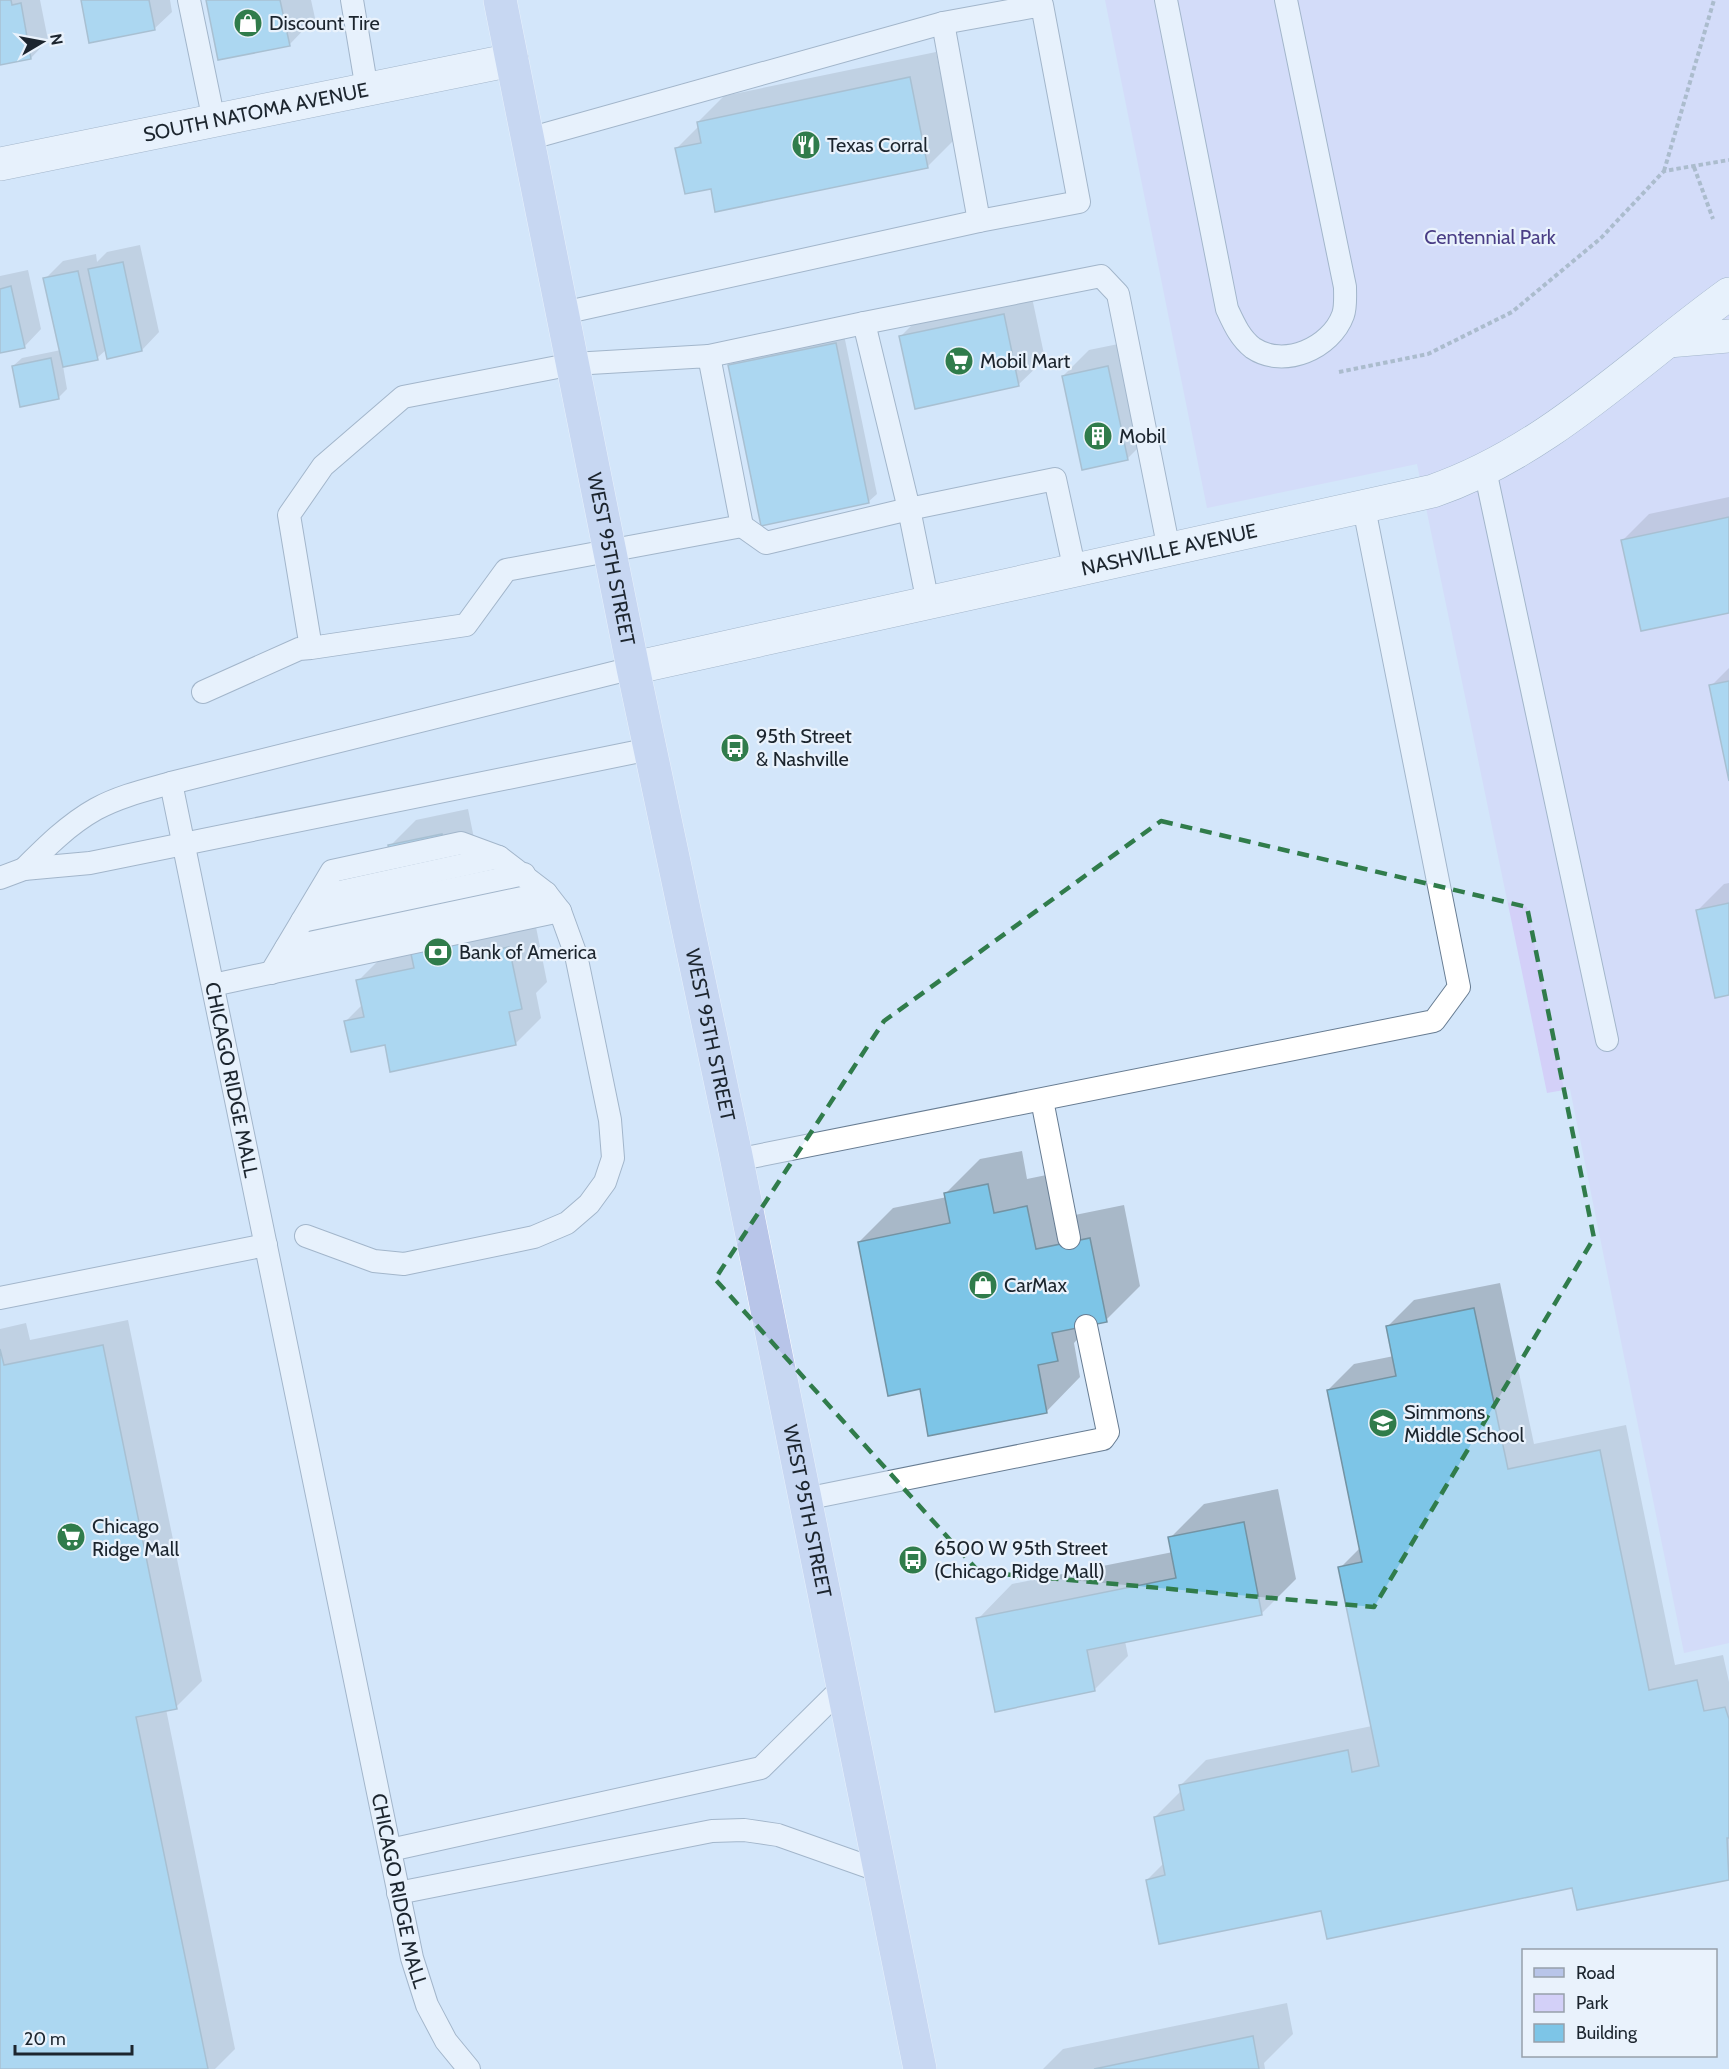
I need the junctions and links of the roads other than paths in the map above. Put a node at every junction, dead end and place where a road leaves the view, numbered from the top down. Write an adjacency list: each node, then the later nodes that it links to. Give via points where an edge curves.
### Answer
1 (189, 0): 9 (lane)
2 (352, 0): 8 (lane)
3 (500, 0): 7 (main road, WEST 95TH STREET)
4 (1166, 0): 5 (lane, via 1227,309 1240,335 1254,348 1273,356 1315,348 1332,333 1343,314 1345,287)
5 (1286, 0)
6 (943, 23): 10 (lane); 12 (lane); 12 (lane, via 1042,5 1077,190 1079,202)
7 (512, 60): 8 (street, SOUTH NATOMA AVENUE); 10 (main road, WEST 95TH STREET)
8 (368, 90): 9 (street, SOUTH NATOMA AVENUE)
9 (213, 121): 11 (street, SOUTH NATOMA AVENUE)
10 (528, 139): 14 (main road, WEST 95TH STREET)
11 (0, 164)
12 (980, 221): 14 (lane)
13 (1729, 294): 17 (street, NASHVILLE AVENUE)
14 (563, 314): 19 (main road, WEST 95TH STREET)
15 (864, 323): 18 (lane); 22 (lane); 25 (lane, via 1101,276 1118,294)
16 (1729, 336): 17 (street)
17 (1668, 341): 20 (street, NASHVILLE AVENUE, via 1560,426)
18 (710, 356): 19 (lane); 23 (lane)
19 (573, 364): 24 (main road, WEST 95TH STREET); 28 (lane, via 403,397 323,466 289,515)
20 (1485, 470): 21 (street, NASHVILLE AVENUE, via 1433,491); 43 (lane)
21 (1364, 508): 25 (street, NASHVILLE AVENUE); 44 (lane, via 1459,987 1434,1022)
22 (909, 509): 23 (lane, via 766,543); 26 (lane, via 1055,479); 27 (lane)
23 (742, 526): 24 (lane)
24 (609, 550): 28 (lane, via 506,570 466,625); 29 (main road, WEST 95TH STREET)
25 (1169, 550): 26 (street, NASHVILLE AVENUE)
26 (1075, 571): 27 (street, NASHVILLE AVENUE)
27 (928, 603): 29 (street, NASHVILLE AVENUE)
28 (311, 648): 30 (lane)
29 (633, 668): 31 (main road, WEST 95TH STREET); 32 (lane)
30 (203, 692)
31 (650, 749): 33 (lane); 45 (main road, WEST 95TH STREET)
32 (171, 783): 33 (lane, CHICAGO RIDGE MALL); 34 (lane, via 95,809)
33 (184, 844): 34 (lane, via 90,863); 42 (lane, CHICAGO RIDGE MALL)
34 (24, 868): 36 (lane)
35 (524, 874): 37 (lane); 39 (lane); 39 (lane, via 499,857 461,843 333,871)
36 (0, 878)
37 (546, 893): 38 (lane); 40 (lane)
38 (560, 911): 41 (lane); 46 (lane, via 576,955 610,1120 613,1158 605,1182 589,1204 567,1223 534,1237 405,1264 374,1262)
39 (302, 921): 40 (lane)
40 (286, 948): 41 (lane)
41 (271, 973): 42 (lane)
42 (213, 985): 48 (lane, CHICAGO RIDGE MALL)
43 (1607, 1040)
44 (1042, 1100): 45 (lane); 47 (lane)
45 (736, 1160): 51 (main road, WEST 95TH STREET)
46 (306, 1236)
47 (1069, 1238)
48 (266, 1245): 49 (lane); 53 (lane, CHICAGO RIDGE MALL)
49 (0, 1298)
50 (1086, 1326): 51 (lane, via 1108,1432 1103,1439)
51 (805, 1499): 52 (main road, WEST 95TH STREET)
52 (843, 1687): 53 (lane, via 761,1768); 54 (main road, WEST 95TH STREET)
53 (390, 1850): 55 (lane, CHICAGO RIDGE MALL)
54 (880, 1871): 55 (lane, via 778,1835 712,1831); 57 (main road, WEST 95TH STREET)
55 (398, 1893): 56 (lane, CHICAGO RIDGE MALL, via 427,2005 446,2041)
56 (469, 2069)
57 (920, 2069)

